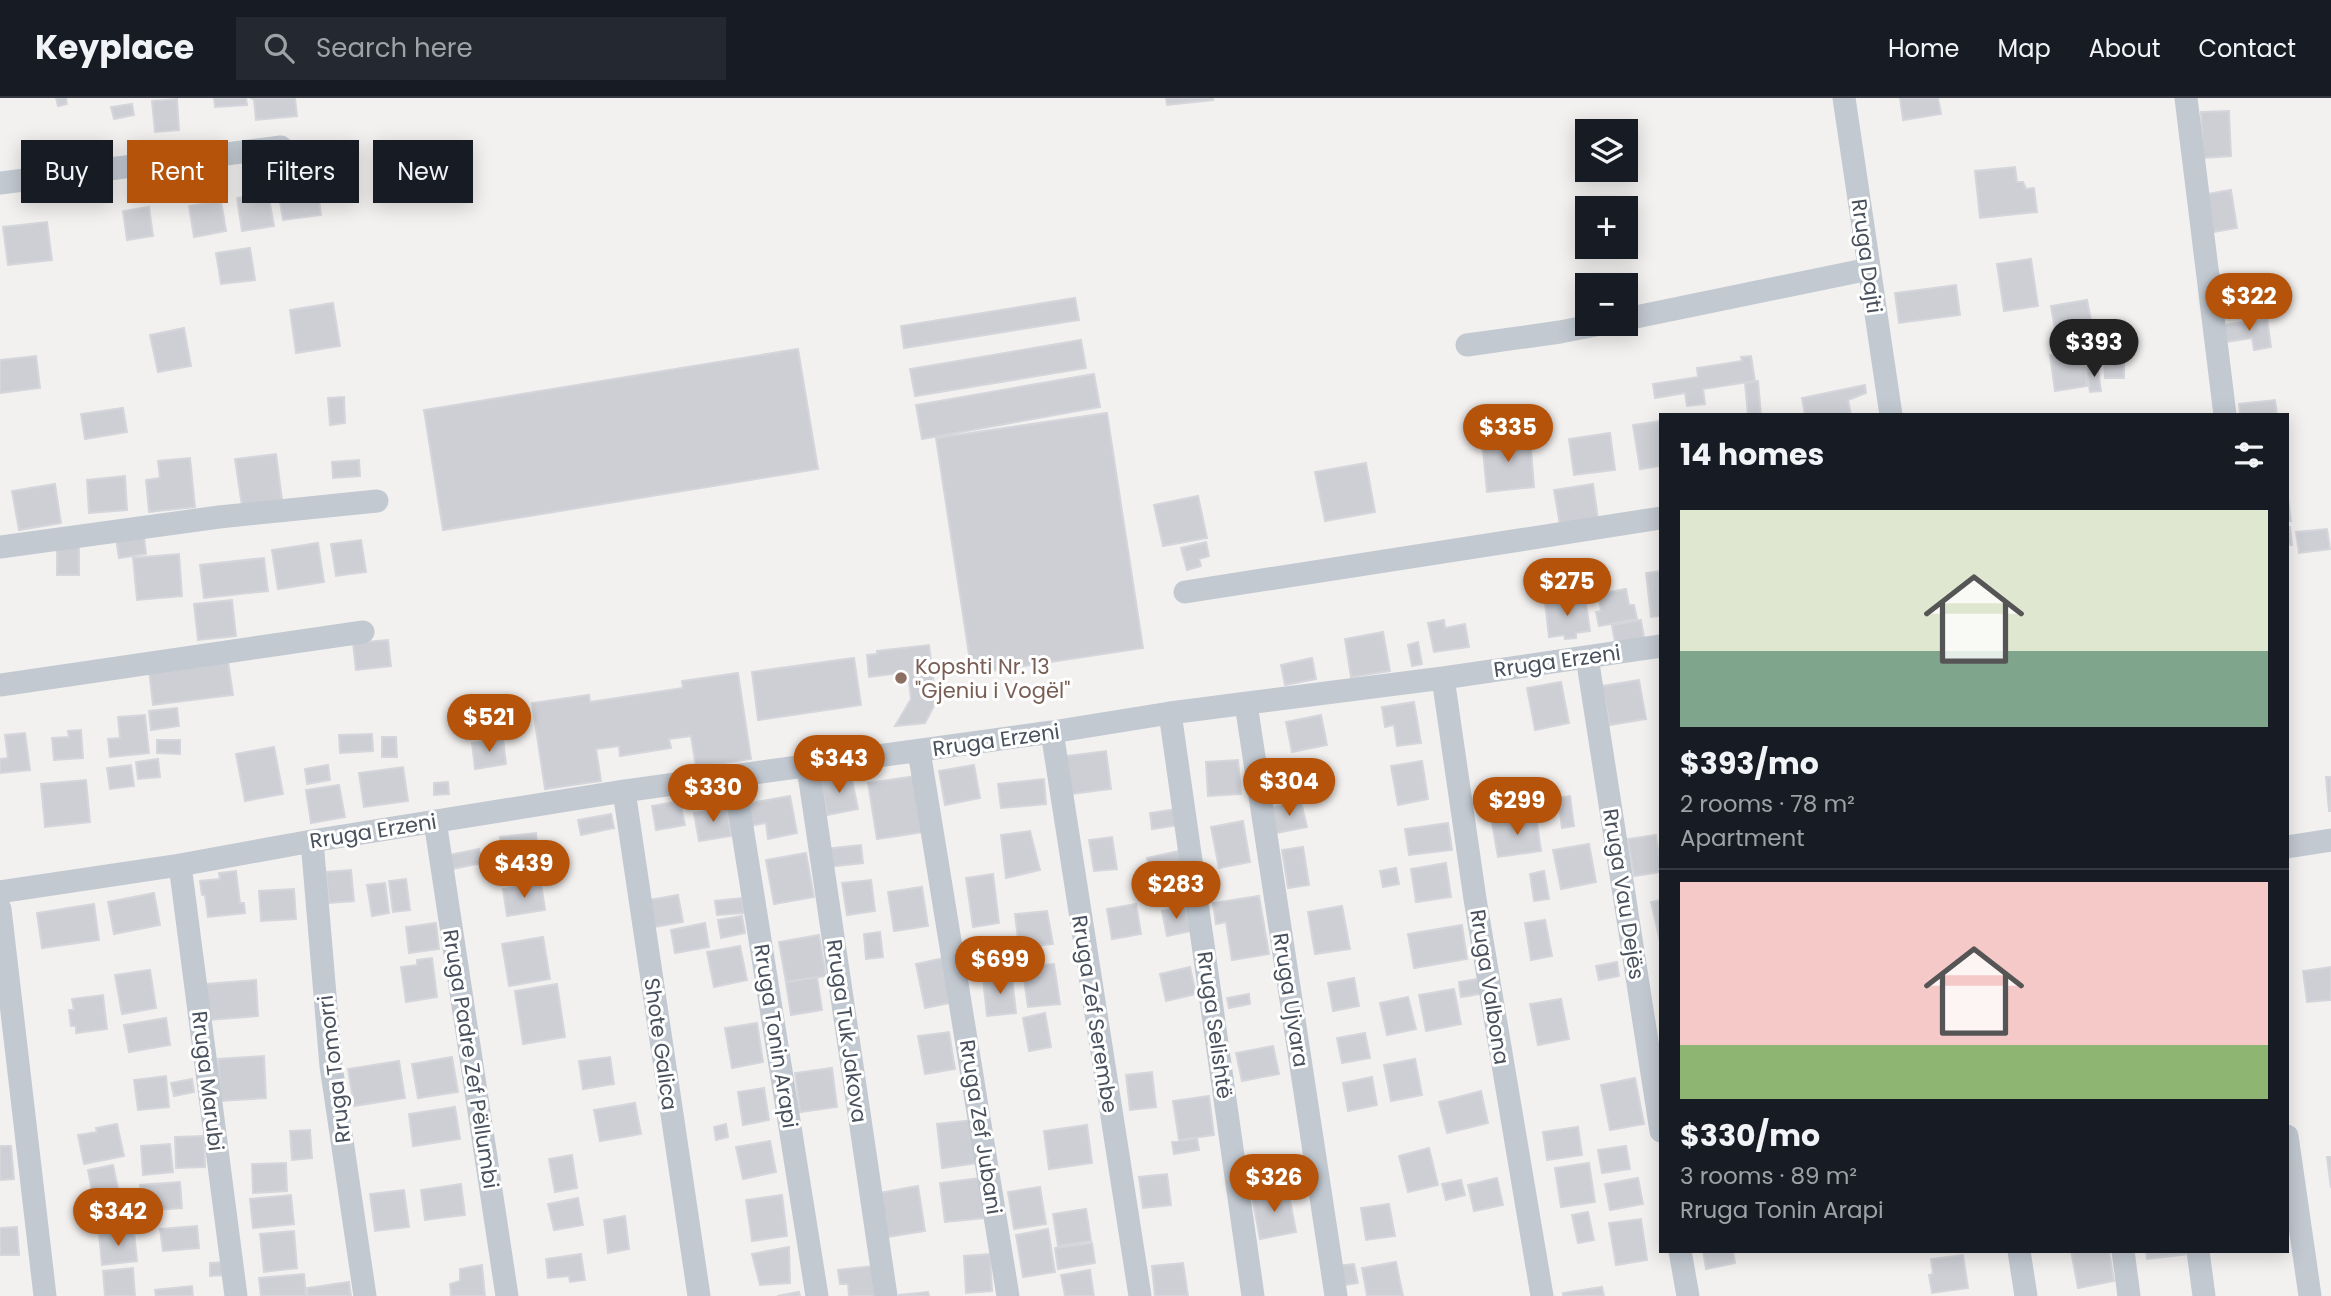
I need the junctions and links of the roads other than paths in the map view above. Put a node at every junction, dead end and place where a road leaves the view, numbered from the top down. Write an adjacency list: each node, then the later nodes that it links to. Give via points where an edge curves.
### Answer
1 (1844, 98): 5 (street, Rruga Dajti)
2 (2186, 98): 10 (street)
3 (242, 152): 4 (street)
4 (0, 183)
5 (1869, 269): 6 (street); 9 (street, Rruga Dajti)
6 (1638, 317)
7 (1575, 329): 8 (street)
8 (1467, 345)
9 (1891, 413)
10 (2225, 413)
11 (377, 501): 13 (street)
12 (1659, 518): 14 (street)
13 (0, 547)
14 (1185, 592)
15 (363, 632): 19 (street)
16 (1659, 646): 17 (street, Rruga Erzeni)
17 (1587, 657): 18 (street, Rruga Erzeni); 34 (street, Rruga Vau Dejës)
18 (1443, 678): 20 (street, Rruga Erzeni); 51 (street, Rruga Valbona)
19 (0, 685)
20 (1246, 704): 21 (street, Rruga Erzeni); 50 (street, Rruga Ujvara)
21 (1170, 713): 22 (street, Rruga Erzeni); 49 (street, Rruga Selishtë)
22 (1052, 732): 23 (street, Rruga Erzeni); 48 (street, Rruga Zef Serembe)
23 (919, 751): 24 (street, Rruga Erzeni); 47 (street, Rruga Zef Jubani)
24 (808, 767): 25 (street, Rruga Erzeni); 46 (street, Rruga Tuk Jakova)
25 (734, 777): 26 (street, Rruga Erzeni); 45 (street, Rruga Tonin Arapi)
26 (624, 792): 27 (street, Rruga Erzeni); 44 (street, Shote Galica)
27 (435, 821): 29 (street, Rruga Erzeni); 43 (street, Rruga Padre Zef Pëllumbi)
28 (2331, 840): 30 (street)
29 (312, 841): 31 (street, Rruga Erzeni); 42 (street, Rruga Tomorri, via 331,1066)
30 (2289, 847)
31 (180, 865): 32 (street, Rruga Erzeni); 41 (street, Rruga Marubi)
32 (0, 892)
33 (0, 909): 40 (street)
34 (1659, 1118)
35 (2289, 1150): 56 (street)
36 (1680, 1253): 52 (street)
37 (2019, 1253): 53 (street)
38 (2123, 1253): 54 (street)
39 (2197, 1253): 55 (street)
40 (45, 1296)
41 (236, 1296)
42 (365, 1296)
43 (507, 1296)
44 (699, 1296)
45 (817, 1296)
46 (886, 1296)
47 (1008, 1296)
48 (1140, 1296)
49 (1253, 1296)
50 (1336, 1296)
51 (1542, 1296)
52 (1688, 1296)
53 (2026, 1296)
54 (2129, 1296)
55 (2204, 1296)
56 (2310, 1296)

